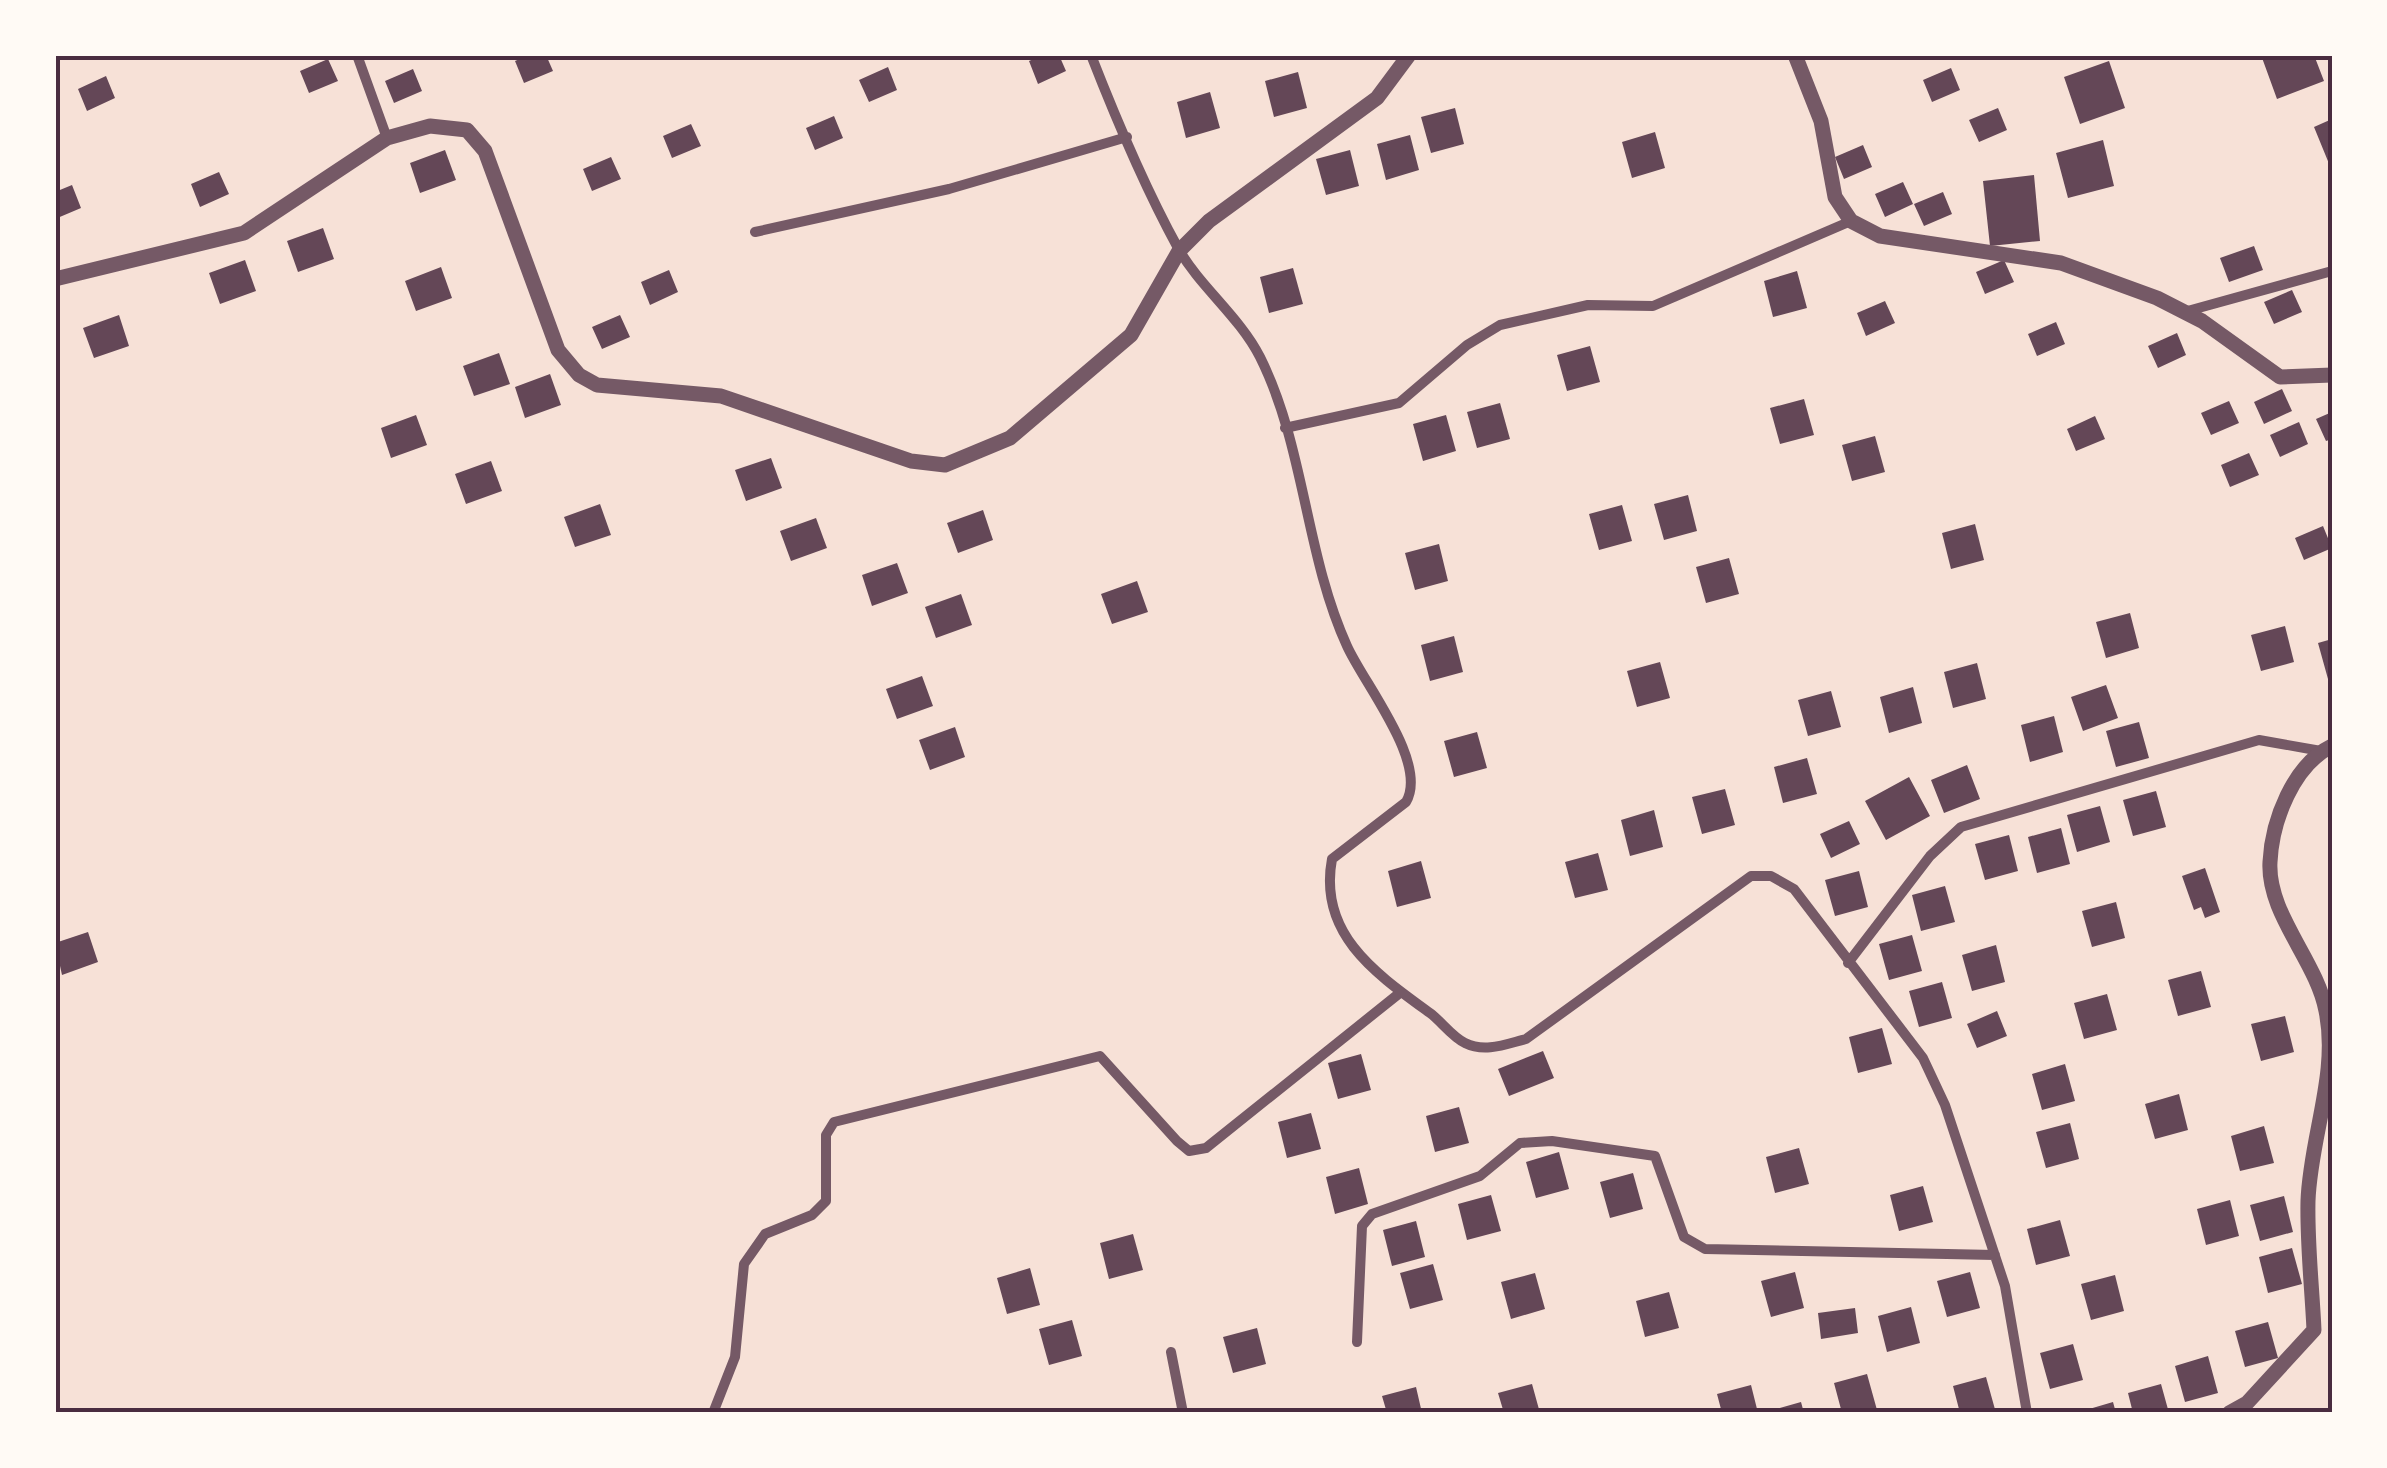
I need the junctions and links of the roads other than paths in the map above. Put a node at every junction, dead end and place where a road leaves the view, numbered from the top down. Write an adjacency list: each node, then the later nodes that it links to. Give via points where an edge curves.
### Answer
1 (358, 55): 6 (street)
2 (1091, 55): 5 (street)
3 (1408, 55): 9 (street, via 1377,98 1209,221)
4 (1795, 55): 7 (street, via 1822,121 1834,197)
5 (1127, 137): 8 (street, via 949,189); 9 (street)
6 (388, 138): 9 (street, via 430,126 467,130 485,151 558,350 579,375 597,385 722,396 911,461 945,465 1010,438 1131,334); 11 (street, via 244,232)
7 (1850, 221): 12 (street, via 1880,236 2061,263); 14 (street, via 1653,306 1588,305 1500,325 1400,404)
8 (755, 232)
9 (1180, 251): 14 (street, via 1258,353)
10 (2332, 271): 12 (street)
11 (55, 278)
12 (2184, 312): 13 (street, via 2280,377)
13 (2332, 376)
14 (1286, 428): 17 (street, via 1346,644 1413,779 1406,802 1332,859 1328,882 1330,908 1355,952)
15 (2326, 748): 16 (street, via 2260,740 1960,827); 24 (street, via 2282,804 2269,868 2326,1011 2327,1066 2308,1199 2314,1330 2247,1403)
16 (1848, 963): 17 (street, via 1794,889 1771,876 1751,876 1526,1039 1486,1049 1462,1042); 18 (street, via 1923,1058)
17 (1401, 992): 21 (street, via 1206,1148 1189,1151 1177,1141 1100,1056 834,1122 826,1135 826,1201 812,1215 765,1234 744,1264 736,1357)
18 (1994, 1255): 19 (street, via 1704,1249 1684,1237 1655,1156 1552,1141 1520,1143 1480,1176 1372,1214 1362,1226); 23 (street)
19 (1357, 1342)
20 (1171, 1352): 22 (street)
21 (713, 1413)
22 (1184, 1413)
23 (2027, 1413)
24 (2229, 1413)

